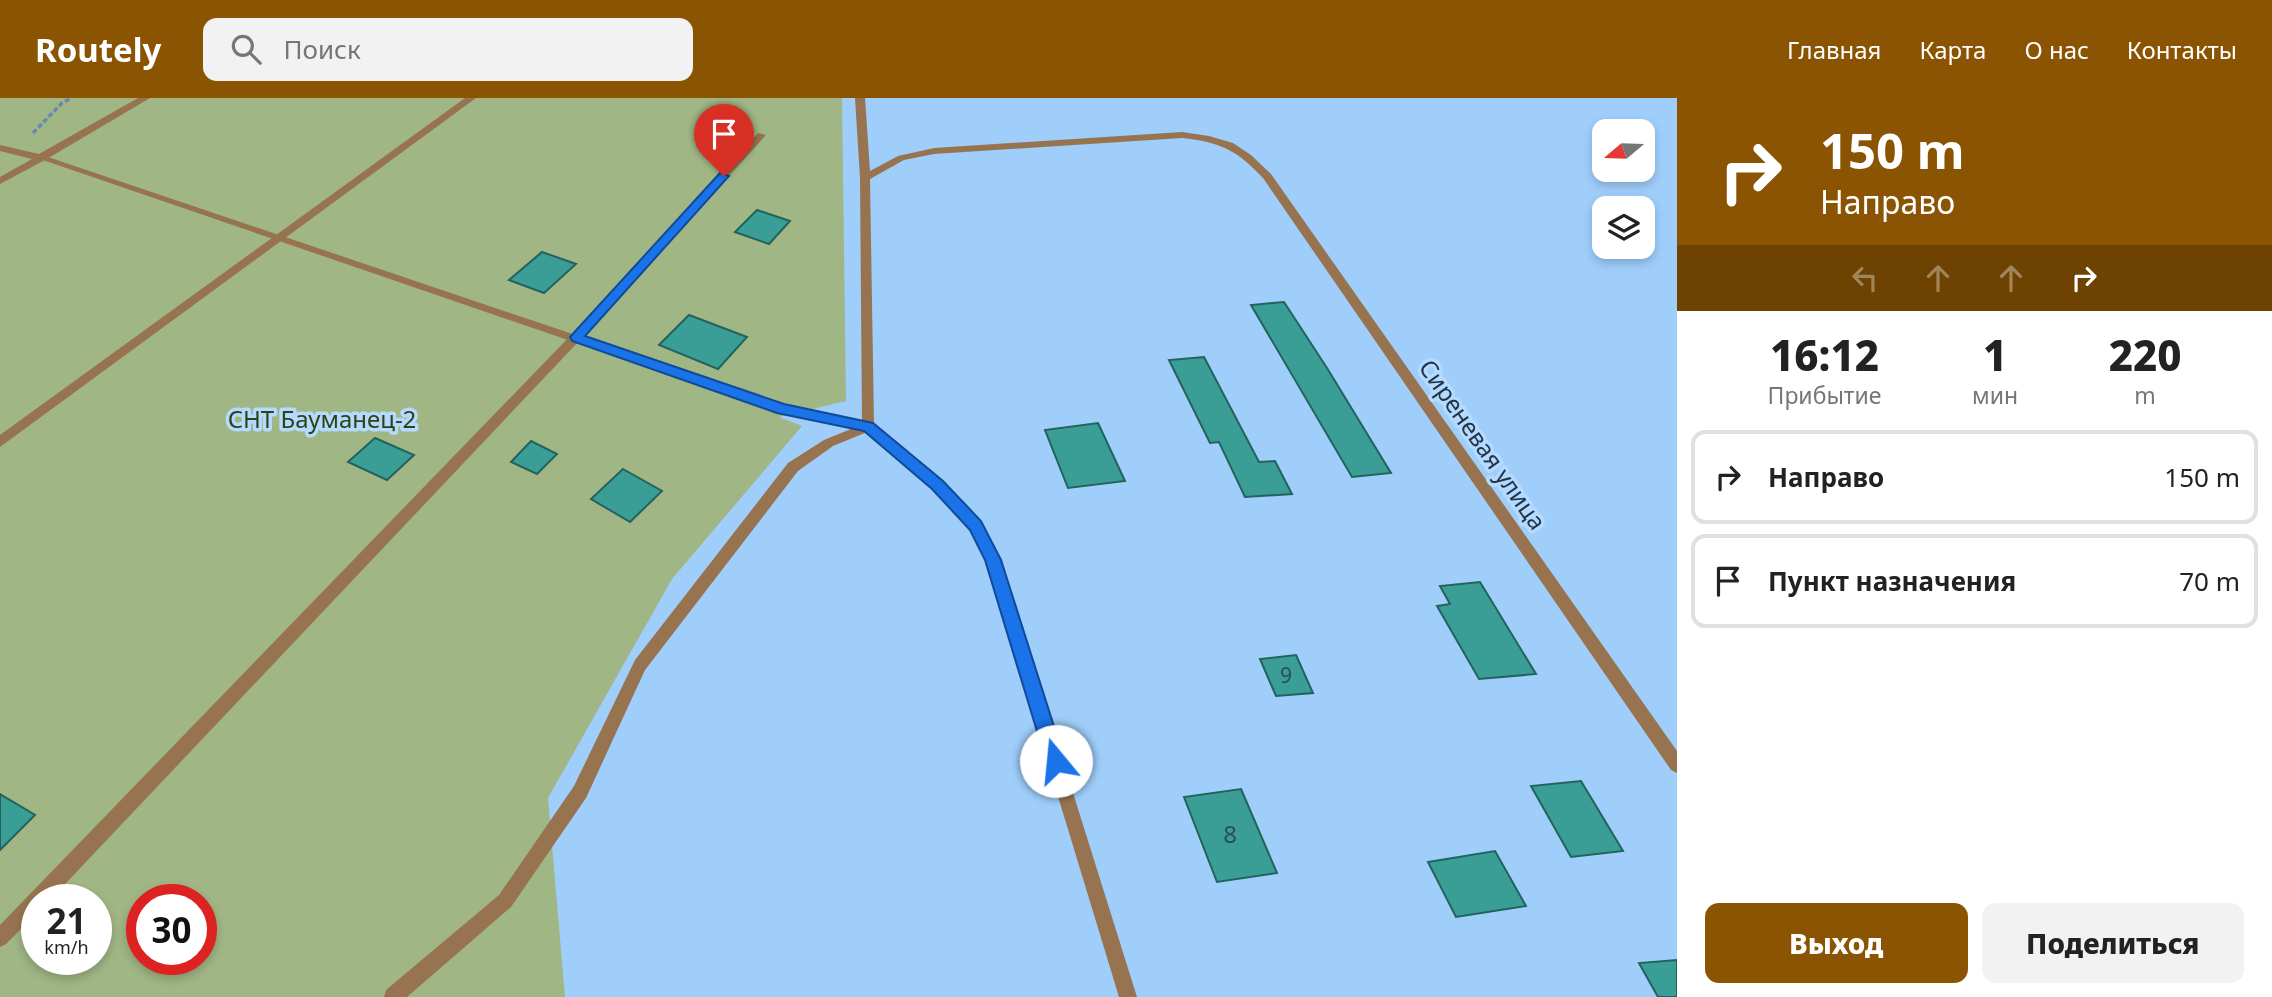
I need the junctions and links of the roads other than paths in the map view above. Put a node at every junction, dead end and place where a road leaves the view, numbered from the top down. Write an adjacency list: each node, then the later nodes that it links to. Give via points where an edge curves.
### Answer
1 (145, 98): 6 (street)
2 (471, 98): 9 (street)
3 (860, 98): 7 (street)
4 (761, 135): 10 (street)
5 (0, 148): 6 (street)
6 (42, 158): 8 (street); 9 (street)
7 (865, 178): 11 (street); 13 (street, Сиреневая улица, via 901,158 934,151 1133,136 1207,137 1247,153 1275,186)
8 (0, 181)
9 (279, 238): 10 (street); 12 (street)
10 (576, 337): 11 (street, via 782,409); 14 (street)
11 (868, 427): 17 (street, via 832,440 793,467 640,665 580,792 505,901); 18 (street, via 966,515 993,560)
12 (0, 442)
13 (1677, 765)
14 (52, 884)
15 (21, 916): 16 (street)
16 (0, 938)
17 (393, 997)
18 (1128, 997)

